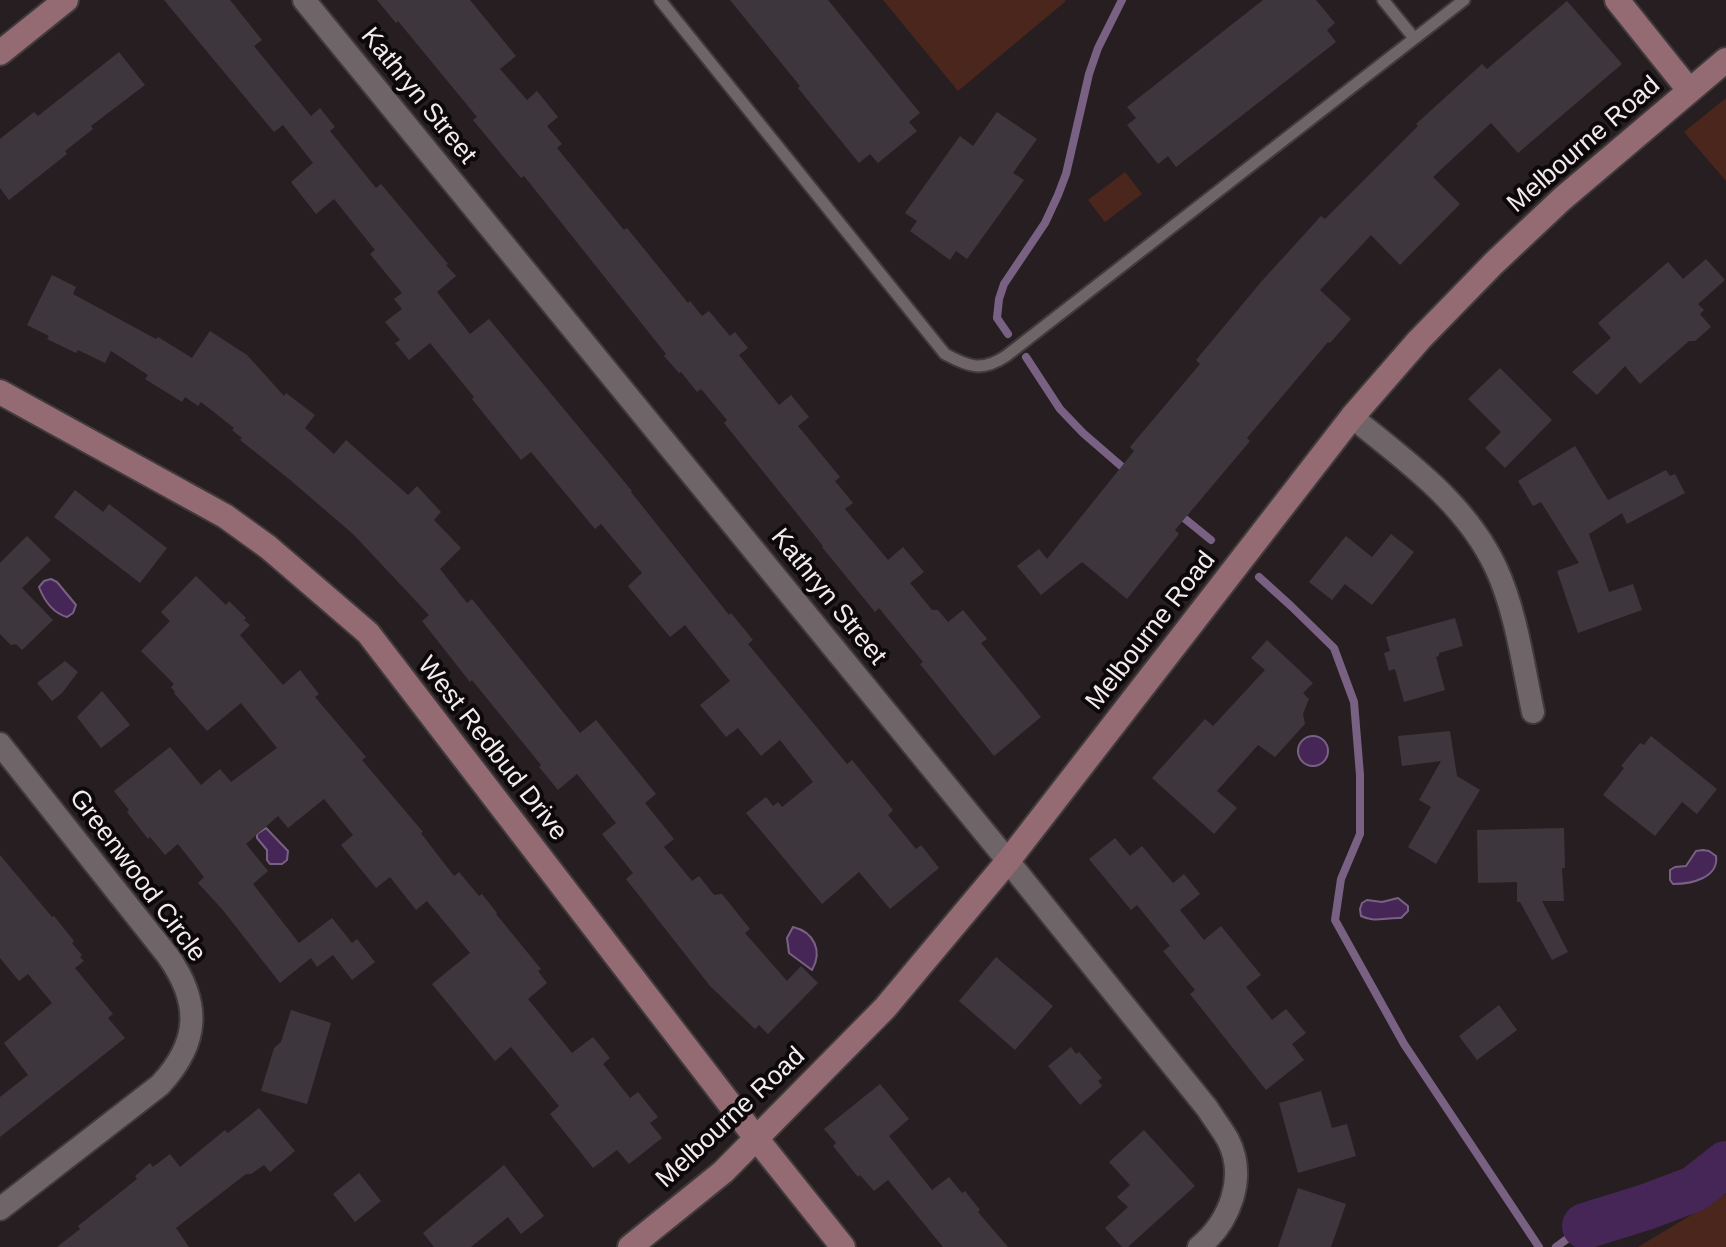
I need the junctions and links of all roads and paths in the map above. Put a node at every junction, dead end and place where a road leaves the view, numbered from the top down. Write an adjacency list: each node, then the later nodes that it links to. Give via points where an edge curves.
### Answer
1 (66, 0): 8 (street)
2 (304, 0): 15 (street, Kathryn Street)
3 (660, 0): 7 (lane, via 945,354 978,367 1006,356)
4 (1383, 0): 7 (lane)
5 (1464, 0): 7 (lane)
6 (1617, 0): 10 (street)
7 (1414, 38)
8 (0, 53)
9 (1726, 60): 10 (street, Melbourne Road)
10 (1689, 90): 12 (street, Melbourne Road, via 1494,263)
11 (0, 392): 16 (street, West Redbud Drive, via 225,516 368,633)
12 (1352, 417): 13 (street, via 1443,494 1482,542 1507,598); 15 (street, Melbourne Road)
13 (1533, 712)
14 (0, 744): 17 (street, Greenwood Circle, via 173,964 186,987 191,1016 191,1036 183,1054 160,1085)
15 (1008, 861): 16 (street, Melbourne Road, via 885,1008); 20 (street, Kathryn Street, via 1229,1141 1237,1168 1232,1203 1211,1238)
16 (756, 1138): 18 (street, Melbourne Road, via 723,1172); 19 (street, West Redbud Drive)
17 (0, 1209)
18 (630, 1247)
19 (843, 1247)
20 (1199, 1247)

